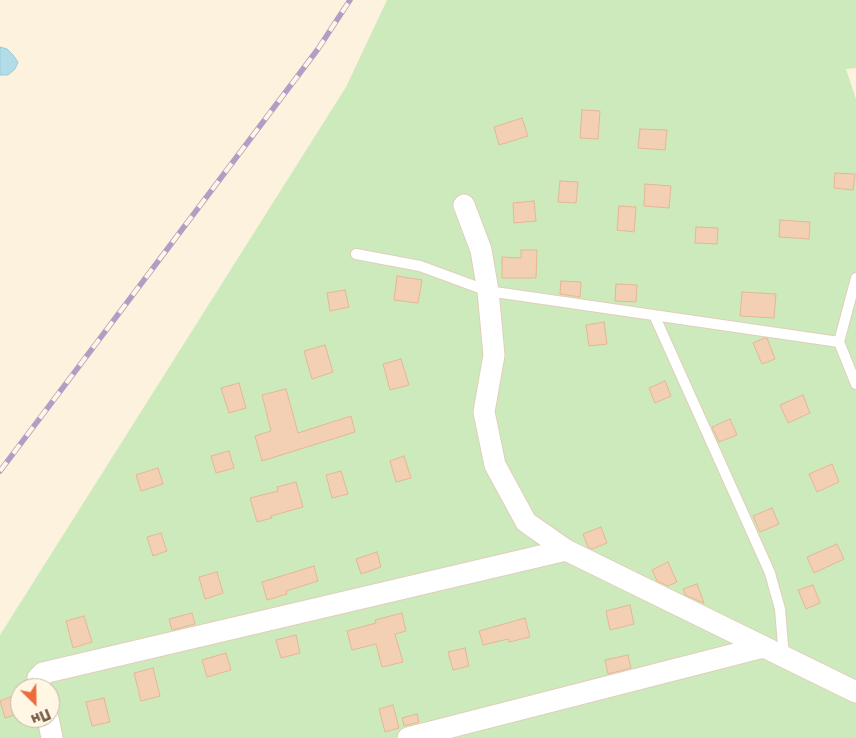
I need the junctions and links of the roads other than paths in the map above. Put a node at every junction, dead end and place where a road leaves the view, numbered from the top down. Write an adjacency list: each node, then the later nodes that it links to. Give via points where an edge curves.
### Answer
1 (464, 205): 4 (street, via 481,250)
2 (356, 254): 4 (lane, via 420,266)
3 (856, 278): 6 (lane)
4 (488, 291): 5 (lane); 8 (street, via 494,355 484,412 495,464 526,522)
5 (655, 317): 6 (lane); 10 (lane, via 770,573 780,609)
6 (839, 342): 7 (lane)
7 (856, 384)
8 (566, 550): 9 (street); 11 (street, via 43,673)
9 (763, 648): 10 (street); 13 (street)
10 (784, 657): 12 (street)
11 (38, 678)
12 (856, 692)
13 (408, 738)

